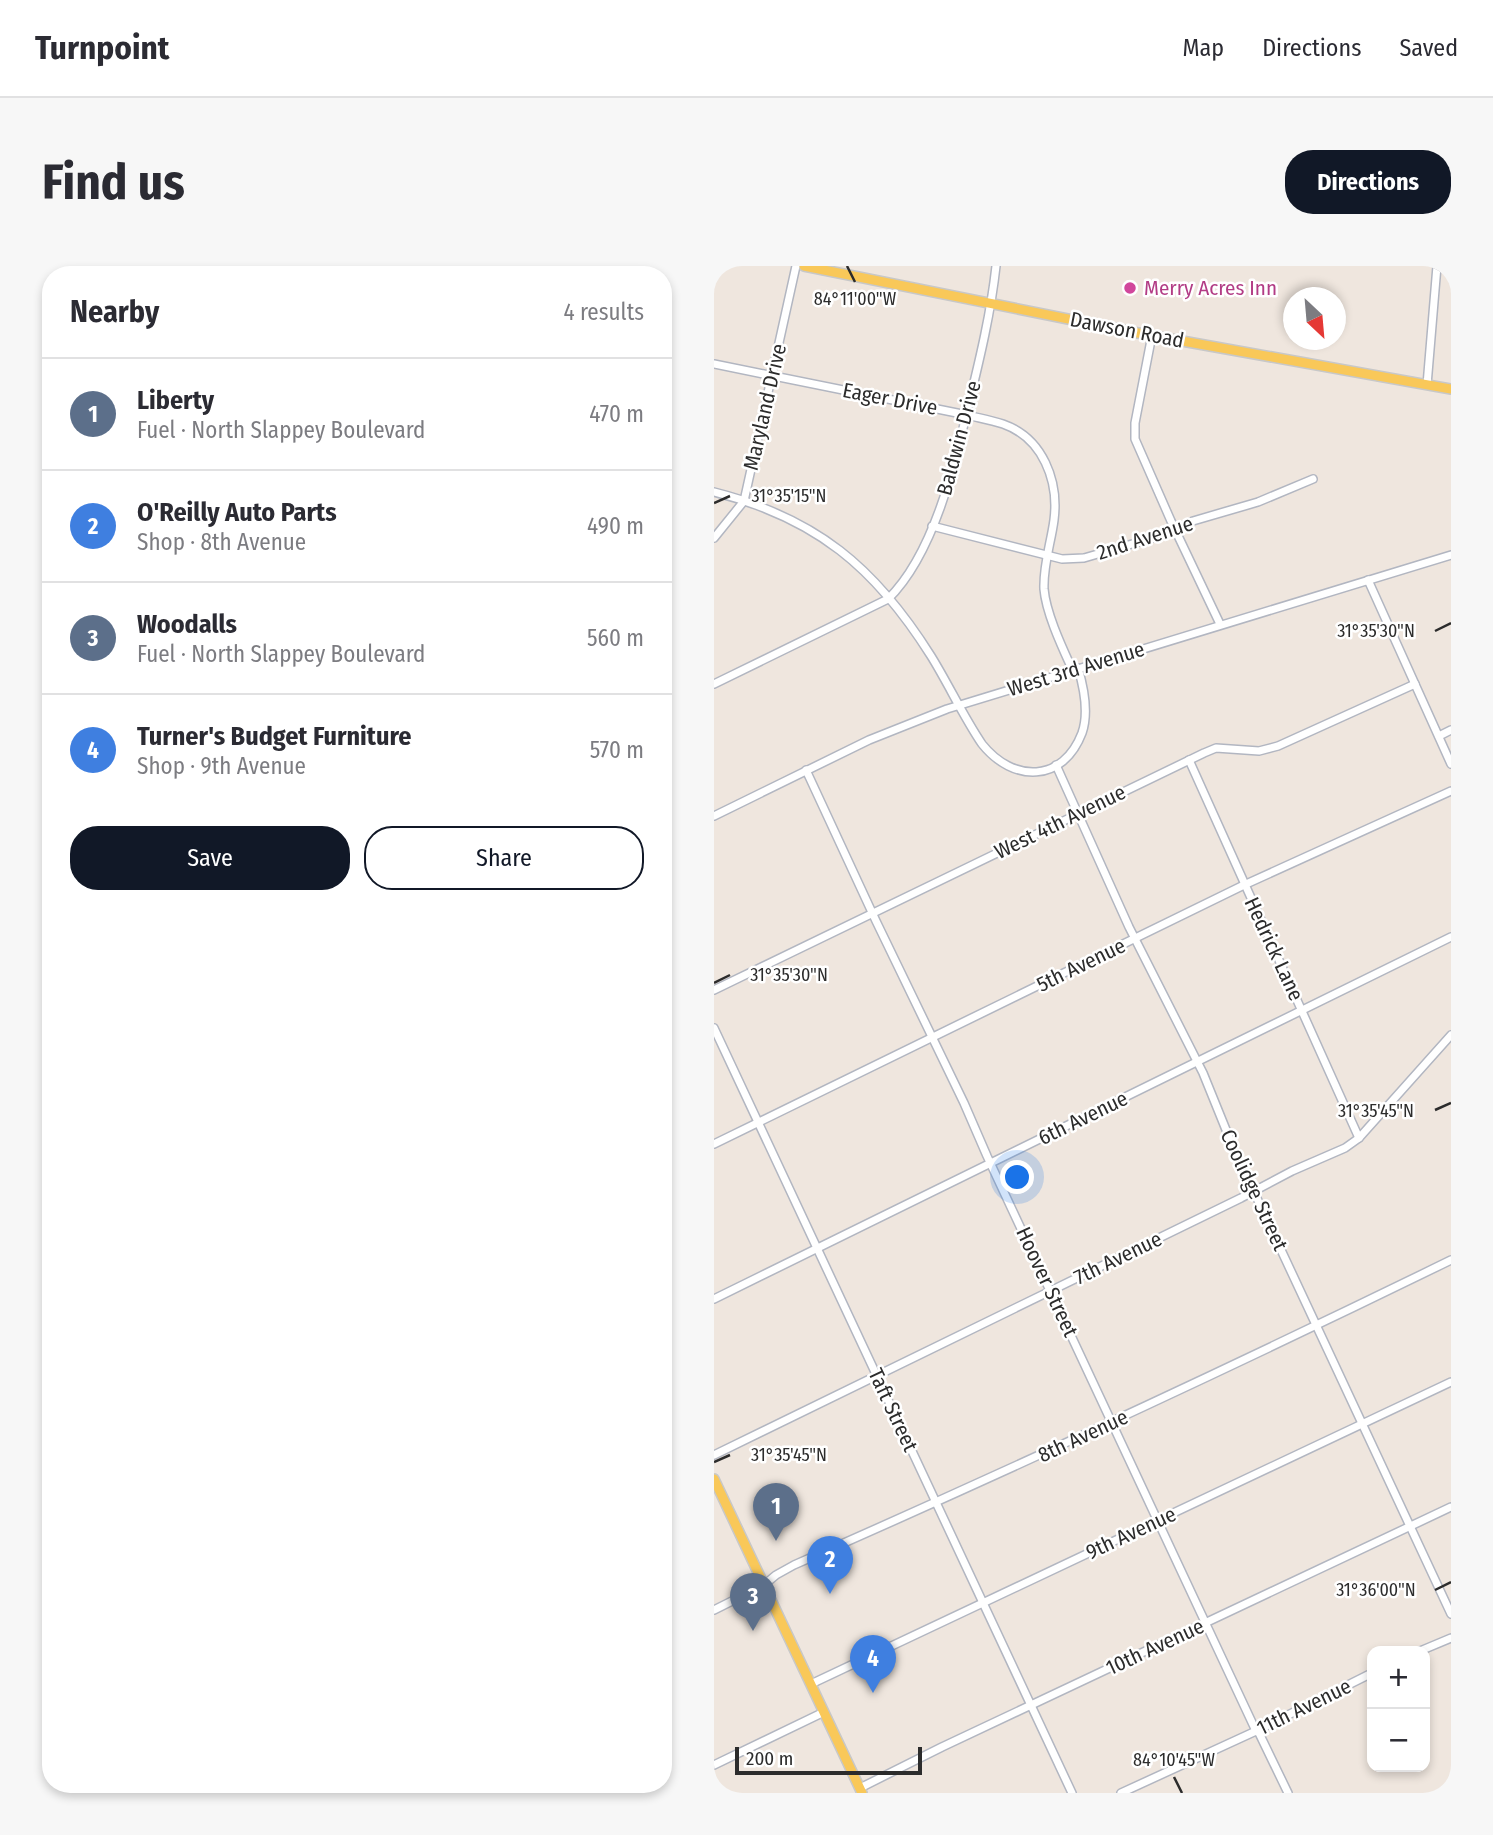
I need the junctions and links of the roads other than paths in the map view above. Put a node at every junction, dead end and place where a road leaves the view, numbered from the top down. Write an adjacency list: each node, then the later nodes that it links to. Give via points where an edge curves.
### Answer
1 (796, 266): 8 (street, Maryland Drive)
2 (804, 266): 5 (main road, Dawson Road)
3 (996, 266): 5 (street, Baldwin Drive)
4 (1437, 266): 9 (street)
5 (991, 303): 6 (main road, Dawson Road); 11 (street, Baldwin Drive)
6 (1152, 335): 9 (main road, Dawson Road); 16 (street, via 1135,439)
7 (714, 364): 8 (street, Eager Drive)
8 (771, 375): 11 (street, Eager Drive); 14 (street, Maryland Drive)
9 (1427, 385): 10 (main road, Dawson Road)
10 (1451, 388)
11 (967, 415): 15 (street, Baldwin Drive); 18 (street, Eager Drive, via 1005,424 1042,455 1055,494)
12 (1313, 480): 16 (street, 2nd Avenue)
13 (714, 492): 14 (street)
14 (744, 501): 17 (street, Maryland Drive); 21 (street, via 818,533)
15 (932, 526): 18 (street, 2nd Avenue); 21 (street, Baldwin Drive)
16 (1175, 530): 18 (street, 2nd Avenue, via 1084,558); 22 (street)
17 (714, 538)
18 (1047, 555): 23 (street, Eager Drive, via 1047,605)
19 (1451, 555): 20 (street, West 3rd Avenue)
20 (1368, 580): 22 (street, West 3rd Avenue); 25 (street)
21 (890, 597): 24 (street); 26 (street)
22 (1220, 624): 23 (street, West 3rd Avenue)
23 (1075, 669): 26 (street, West 3rd Avenue); 31 (street, Eager Drive, via 1085,701 1082,732)
24 (714, 684)
25 (1415, 684): 28 (street); 29 (street, West 4th Avenue, via 1278,746 1250,751 1216,748)
26 (959, 705): 31 (street, via 982,744 1007,767 1030,772); 32 (street, West 3rd Avenue)
27 (1451, 730): 28 (street)
28 (1439, 736): 30 (street)
29 (1189, 760): 34 (street, West 4th Avenue); 36 (street, Hedrick Lane)
30 (1451, 764)
31 (1056, 765): 34 (street, Coolidge Street)
32 (806, 770): 35 (street, West 3rd Avenue); 37 (street, Hoover Street)
33 (1451, 791): 36 (street, 5th Avenue)
34 (1077, 814): 37 (street, West 4th Avenue); 39 (street, Coolidge Street)
35 (714, 816)
36 (1244, 885): 39 (street, 5th Avenue); 41 (street, Hedrick Lane)
37 (872, 914): 40 (street, West 4th Avenue); 44 (street, Hoover Street)
38 (1451, 937): 41 (street, 6th Avenue)
39 (1135, 938): 44 (street, 5th Avenue); 45 (street, Coolidge Street)
40 (714, 990)
41 (1302, 1012): 45 (street, 6th Avenue); 47 (street, Hedrick Lane)
42 (714, 1028): 46 (street, Taft Street)
43 (1451, 1035): 47 (street, 7th Avenue)
44 (933, 1038): 46 (street, 5th Avenue); 49 (street, Hoover Street)
45 (1197, 1061): 49 (street, 6th Avenue); 50 (street, Coolidge Street)
46 (758, 1123): 48 (street, 5th Avenue); 51 (street, Taft Street)
47 (1360, 1138): 50 (street, 7th Avenue)
48 (714, 1144)
49 (991, 1164): 51 (street, 6th Avenue); 53 (street, Hoover Street)
50 (1255, 1191): 53 (street, 7th Avenue); 55 (street, Coolidge Street)
51 (817, 1249): 54 (street, 6th Avenue); 56 (street, Taft Street)
52 (1451, 1260): 55 (street, 8th Avenue)
53 (1050, 1290): 56 (street, 7th Avenue); 58 (street, Hoover Street)
54 (714, 1299)
55 (1317, 1325): 58 (street, 8th Avenue); 59 (street, Coolidge Street)
56 (877, 1375): 60 (street, 7th Avenue); 62 (street, Taft Street)
57 (1451, 1382): 59 (street, 9th Avenue)
58 (1113, 1422): 62 (street, 8th Avenue); 64 (street, Hoover Street)
59 (1363, 1424): 64 (street, 9th Avenue); 65 (street, Coolidge Street)
60 (714, 1455)
61 (714, 1479): 66 (main road)
62 (937, 1503): 66 (street, 8th Avenue, via 794,1565); 67 (street, Taft Street)
63 (1451, 1507): 65 (street, 10th Avenue)
64 (1158, 1520): 67 (street, 9th Avenue); 70 (street, Hoover Street)
65 (1410, 1526): 69 (street, Coolidge Street); 70 (street, 10th Avenue)
66 (764, 1585): 68 (street, 8th Avenue); 74 (main road)
67 (983, 1602): 74 (street, 9th Avenue); 75 (street, Taft Street)
68 (714, 1610)
69 (1451, 1615)
70 (1206, 1623): 75 (street, 10th Avenue); 77 (street, Hoover Street)
71 (1451, 1638): 72 (street)
72 (1430, 1647)
73 (1367, 1676): 77 (street, 11th Avenue)
74 (811, 1684): 76 (main road)
75 (1032, 1705): 79 (street, 10th Avenue); 80 (street, Taft Street)
76 (824, 1712): 78 (street); 79 (main road)
77 (1256, 1731): 81 (street, 11th Avenue); 82 (street, Hoover Street)
78 (714, 1765)
79 (861, 1791)
80 (1072, 1793)
81 (1121, 1793)
82 (1288, 1793)

